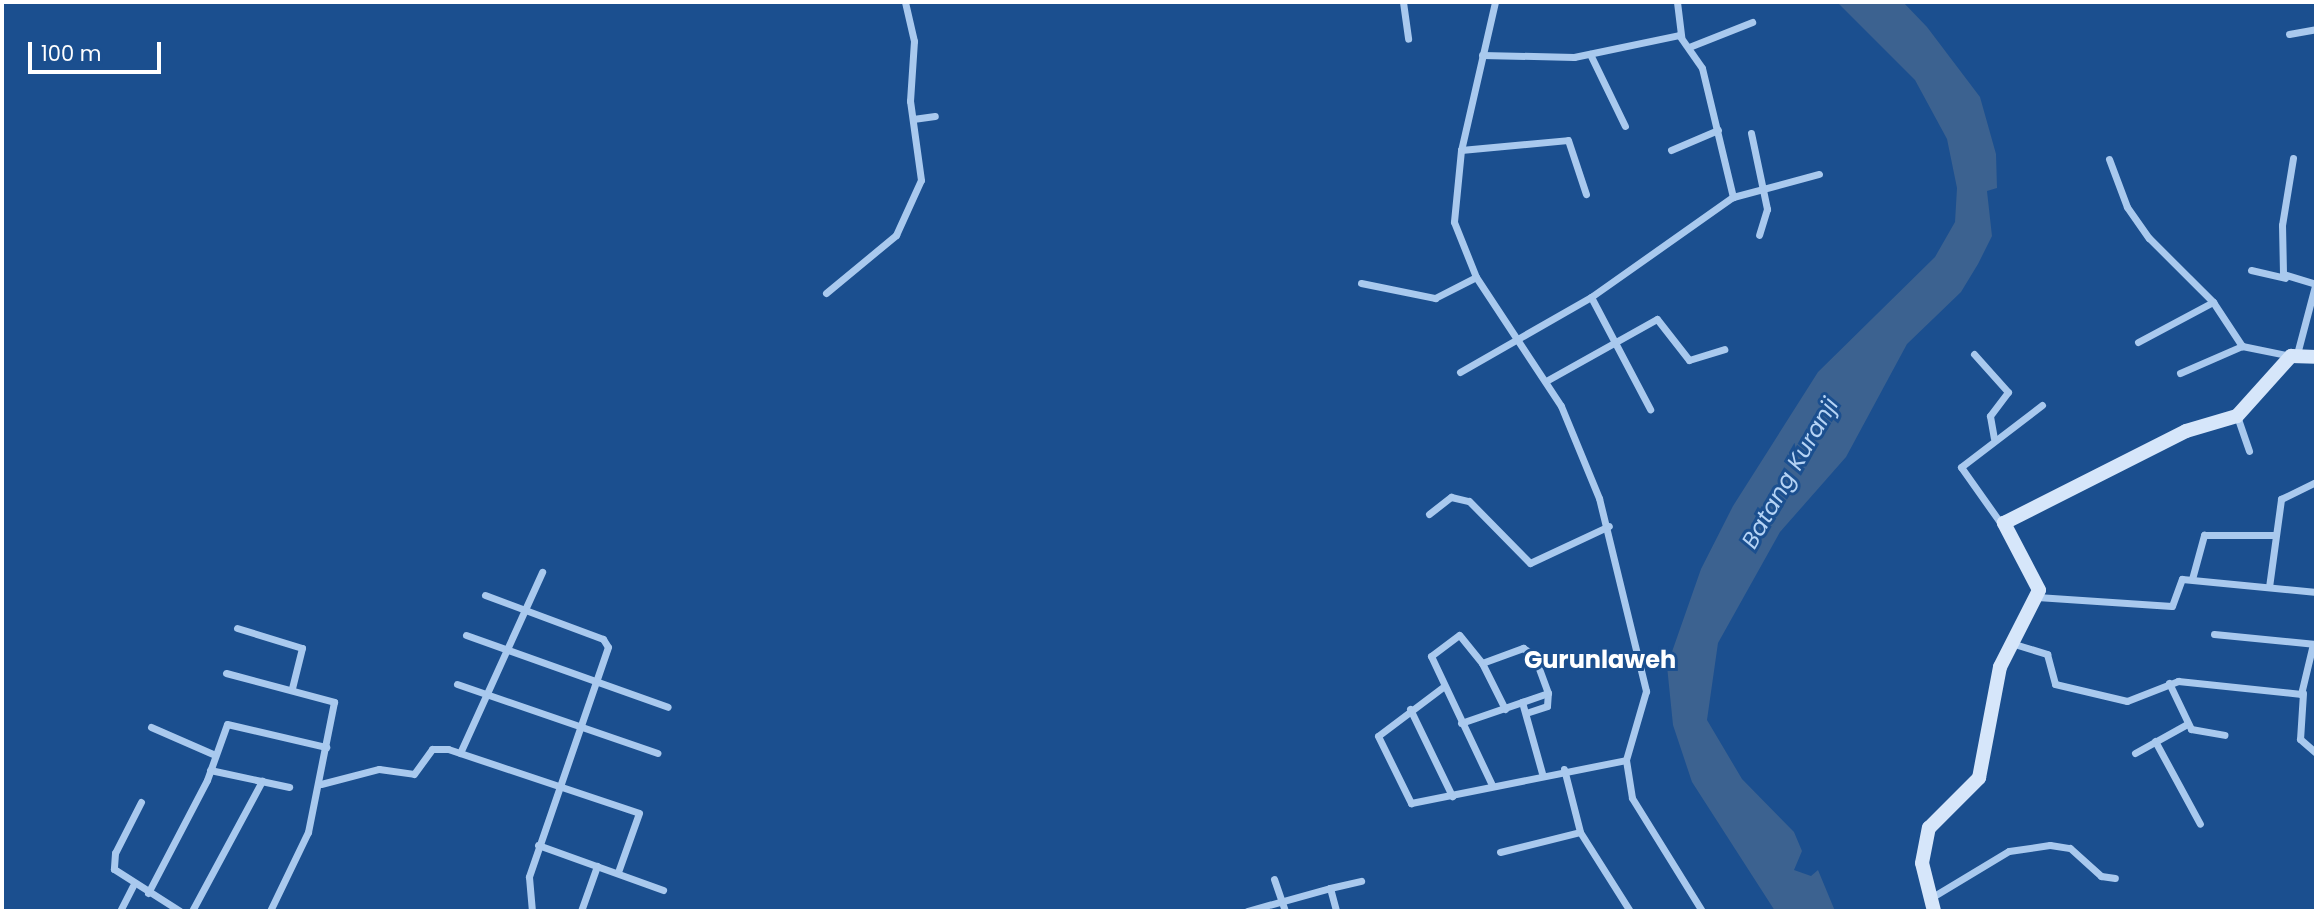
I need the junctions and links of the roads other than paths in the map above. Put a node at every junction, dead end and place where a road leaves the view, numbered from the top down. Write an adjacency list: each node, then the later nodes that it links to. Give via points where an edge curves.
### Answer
1 (905, 2): 14 (street, via 915,52)
2 (1403, 2): 9 (street)
3 (1495, 2): 12 (street)
4 (1677, 2): 8 (street)
5 (1752, 22): 10 (street)
6 (2316, 29): 7 (street)
7 (2289, 34)
8 (1681, 37): 10 (street); 11 (street, via 1668,32)
9 (1408, 40)
10 (1689, 47): 16 (street, via 1702,68)
11 (1590, 54): 12 (street); 15 (street)
12 (1482, 55): 18 (street)
13 (935, 116): 14 (street)
14 (914, 119): 32 (street, via 923,168 904,221 885,247)
15 (1625, 126)
16 (1718, 130): 19 (street); 25 (street)
17 (1751, 134): 23 (street)
18 (1461, 150): 24 (street, via 1568,140); 28 (street, via 1453,214)
19 (1671, 150)
20 (2293, 158): 29 (street, via 2280,249)
21 (2109, 159): 34 (street, via 2127,207 2149,238)
22 (1819, 174): 23 (street)
23 (1758, 185): 25 (street); 26 (street, via 1767,209)
24 (1586, 194)
25 (1733, 197): 33 (street)
26 (1759, 235)
27 (2251, 270): 29 (street)
28 (1476, 277): 30 (street, via 1434,298); 35 (street)
29 (2285, 278): 31 (street)
30 (1361, 282)
31 (2316, 283): 41 (street)
32 (826, 293)
33 (1591, 298): 35 (street); 36 (street)
34 (2213, 302): 37 (street); 38 (street)
35 (1514, 337): 43 (street); 45 (street)
36 (1616, 339): 39 (street, via 1657,319 1689,360); 45 (street); 47 (street)
37 (2138, 342)
38 (2242, 346): 41 (street); 44 (street)
39 (1724, 349)
40 (1974, 354): 49 (street, via 2008,392 1990,416)
41 (2294, 355): 42 (street); 48 (street)
42 (2316, 356)
43 (1460, 373)
44 (2180, 373)
45 (1546, 381): 53 (street, via 1570,423)
46 (2042, 405): 49 (street)
47 (1650, 409)
48 (2237, 416): 50 (street); 54 (street, via 2186,431)
49 (1994, 438): 54 (street, via 1961,469)
50 (2249, 451)
51 (2316, 482): 55 (street, via 2281,499)
52 (1429, 514): 53 (street, via 1451,497 1469,501 1530,563)
53 (1609, 526): 96 (street, via 1646,691)
54 (2003, 527): 61 (street, via 2033,568)
55 (2275, 535): 57 (street, via 2204,535); 58 (street)
56 (542, 572): 62 (street)
57 (2192, 579): 58 (street); 61 (street, via 2178,581 2172,606)
58 (2269, 587): 59 (street)
59 (2316, 590)
60 (485, 595): 62 (street)
61 (2037, 597): 66 (street)
62 (525, 611): 68 (street); 71 (street, via 607,642)
63 (237, 628): 75 (street, via 302,648)
64 (2214, 634): 67 (street)
65 (466, 635): 68 (street)
66 (2010, 643): 72 (street, via 2047,654 2056,685 2127,701); 121 (street, via 1979,778 1929,828 1922,863)
67 (2315, 644): 77 (street)
68 (506, 650): 71 (street); 78 (street)
69 (1482, 663): 74 (street, via 1463,636 1447,641 1431,659); 76 (street, via 1527,648); 82 (street)
70 (226, 673): 75 (street)
71 (596, 682): 80 (street); 86 (street)
72 (2169, 683): 77 (street); 85 (street)
73 (457, 684): 78 (street)
74 (1443, 687): 81 (street); 84 (street)
75 (292, 688): 90 (street, via 334,702)
76 (1548, 693): 79 (street); 83 (street, via 1547,706)
77 (2303, 693): 94 (street, via 2300,739)
78 (486, 696): 86 (street); 92 (street)
79 (1522, 702): 82 (street); 83 (street)
80 (668, 707)
81 (1410, 709): 105 (street); 105 (street, via 1379,732 1380,747 1411,803)
82 (1504, 709): 84 (street)
83 (1526, 713): 99 (street)
84 (1461, 723): 102 (street)
85 (2187, 724): 88 (street); 89 (street)
86 (581, 725): 91 (street); 103 (street)
87 (151, 727): 95 (street)
88 (2224, 736)
89 (2155, 741): 93 (street); 107 (street)
90 (326, 747): 95 (street, via 232,722); 101 (street)
91 (657, 752)
92 (460, 753): 101 (street, via 439,747 414,774 379,769); 103 (street)
93 (2135, 753)
94 (2316, 753)
95 (215, 755): 98 (street)
96 (1626, 760): 97 (street); 132 (street, via 1636,808)
97 (1564, 769): 99 (street); 108 (street)
98 (210, 770): 100 (street); 119 (street)
99 (1542, 773): 102 (street)
100 (262, 782): 104 (street); 124 (street)
101 (321, 784): 125 (street, via 302,850)
102 (1492, 785): 105 (street)
103 (558, 786): 109 (street); 112 (street, via 639,813)
104 (289, 787)
105 (1452, 796)
106 (141, 802): 116 (street, via 112,862)
107 (2200, 824)
108 (1580, 832): 110 (street); 131 (street)
109 (538, 845): 111 (street); 126 (street, via 529,877)
110 (1500, 852)
111 (597, 866): 112 (street); 127 (street)
112 (618, 872): 118 (street)
113 (2115, 878): 121 (street, via 2101,876 2070,848 2050,845 2009,851)
114 (1274, 879): 120 (street)
115 (1360, 881): 117 (street)
116 (133, 886): 119 (street); 122 (street)
117 (1331, 888): 120 (street); 130 (street)
118 (663, 890)
119 (148, 893): 123 (street)
120 (1283, 901): 128 (street); 129 (street)
121 (1931, 906)
122 (120, 911)
123 (180, 911)
124 (192, 911)
125 (270, 911)
126 (532, 911)
127 (581, 911)
128 (1247, 911)
129 (1285, 911)
130 (1336, 911)
131 (1630, 911)
132 (1702, 911)

